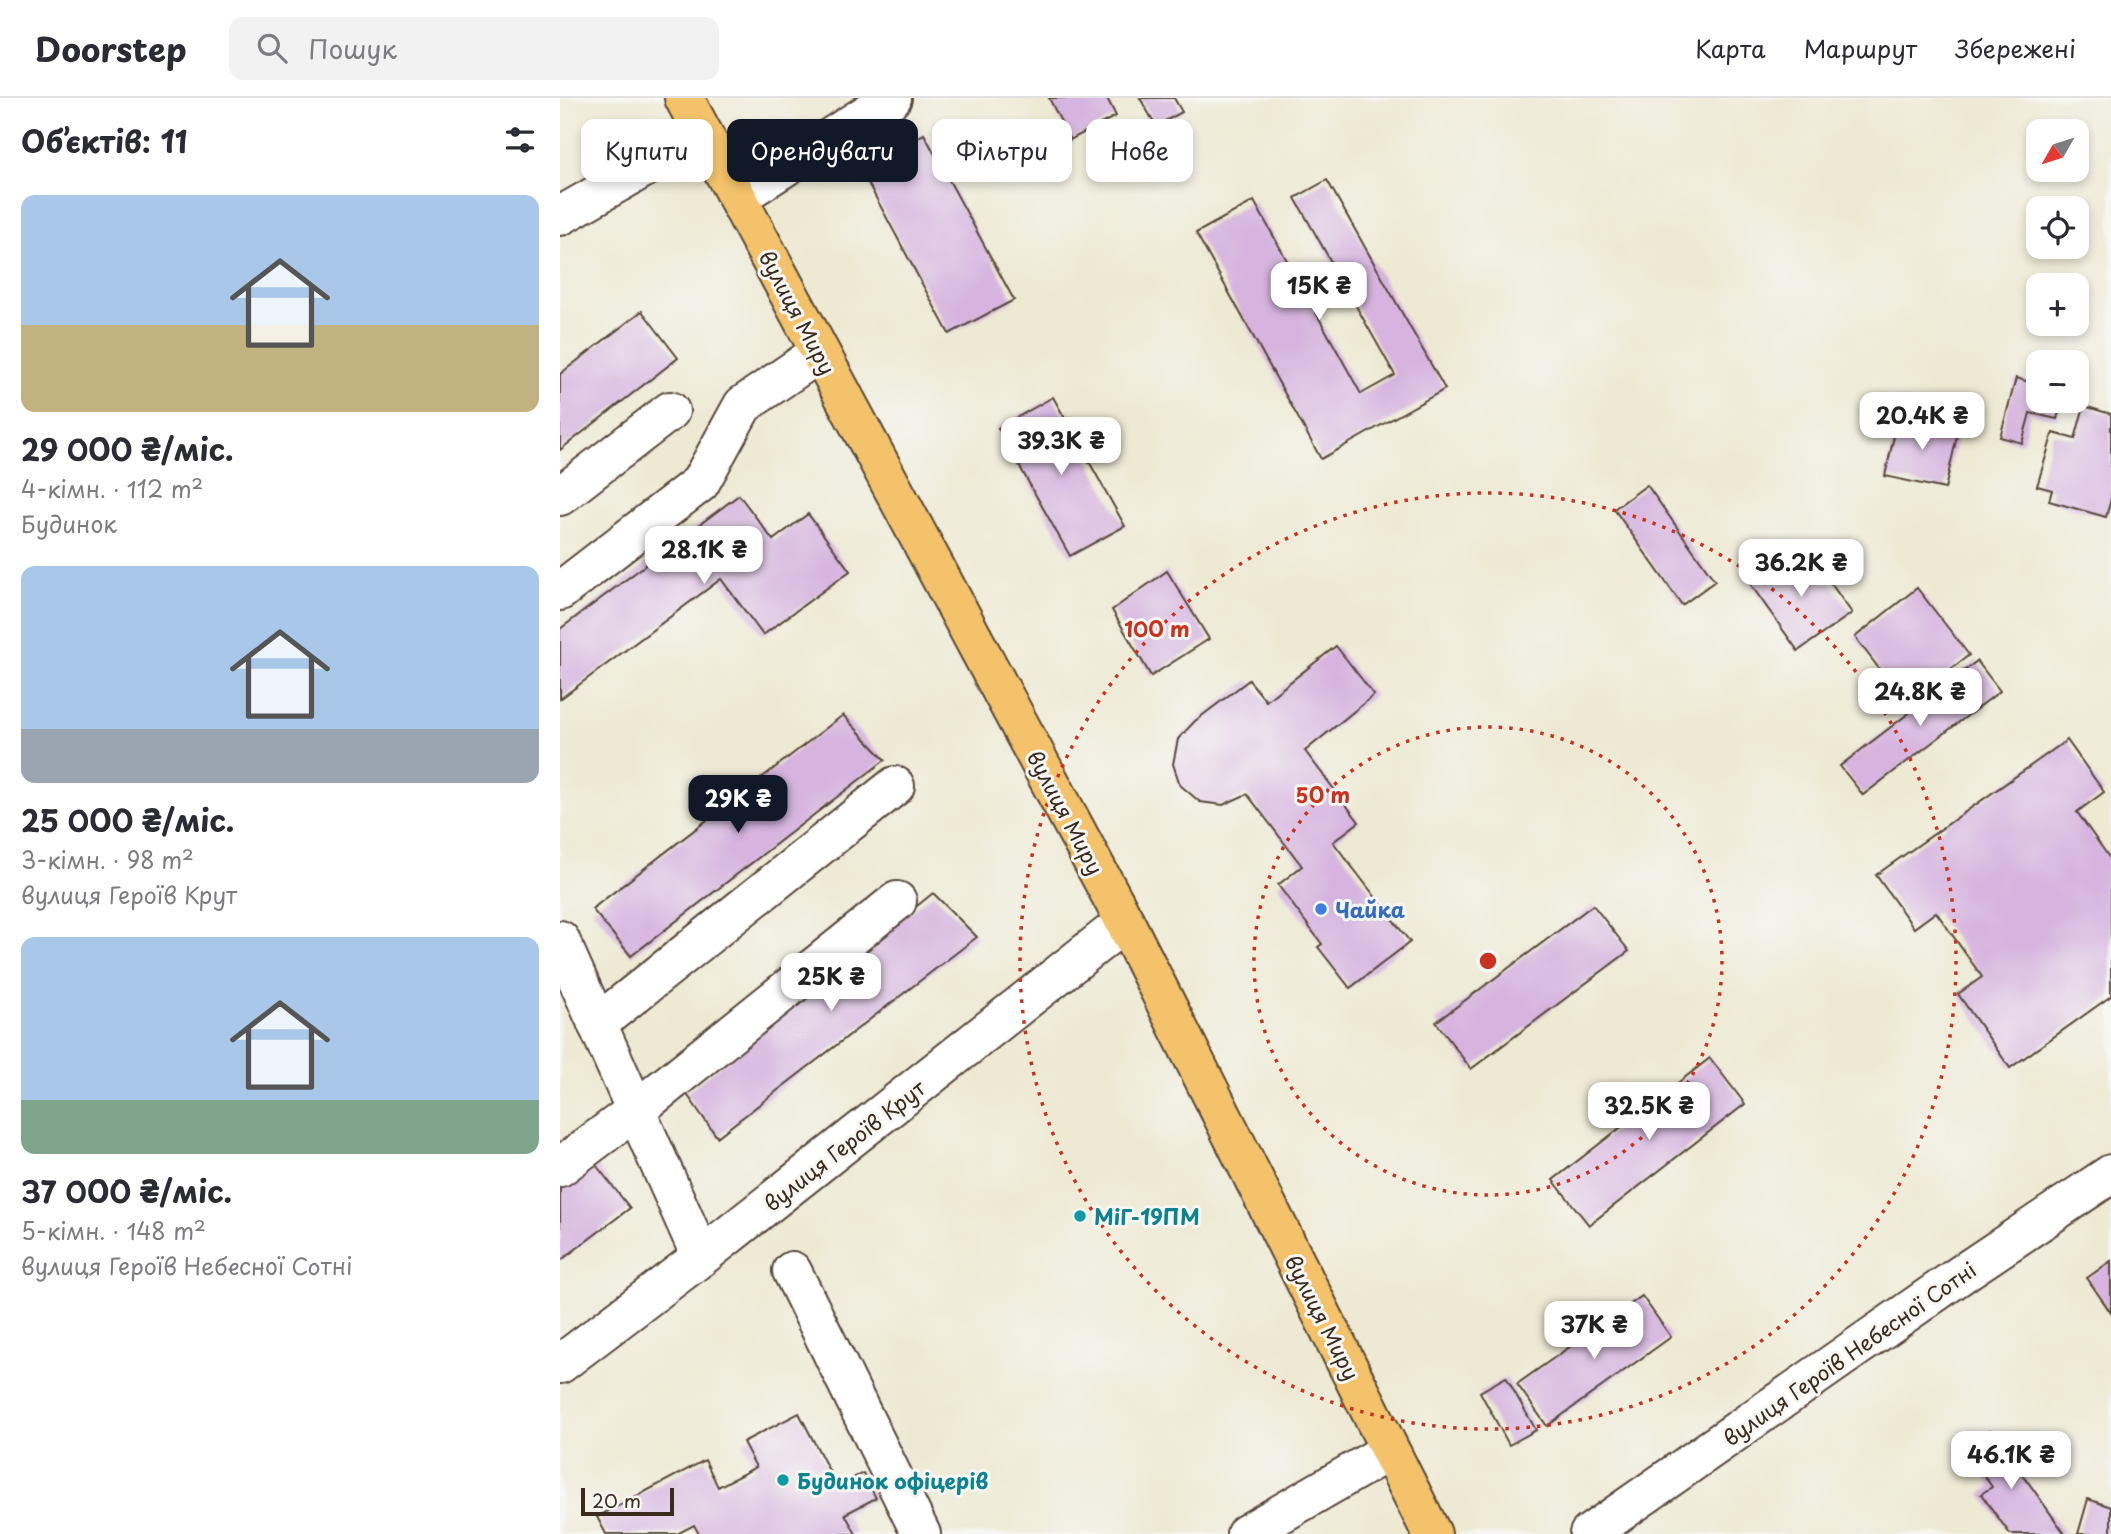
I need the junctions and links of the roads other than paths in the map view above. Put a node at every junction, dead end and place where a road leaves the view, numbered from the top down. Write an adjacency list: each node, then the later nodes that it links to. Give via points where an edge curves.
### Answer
1 (684, 98): 3 (main road, вулиця Миру)
2 (892, 98): 6 (street)
3 (695, 119)
4 (713, 153): 6 (main road, вулиця Миру)
5 (619, 182): 7 (street)
6 (737, 197): 8 (main road, вулиця Миру)
7 (560, 216)
8 (819, 353): 11 (street, via 743,405 699,482); 14 (main road, вулиця Миру)
9 (670, 411): 10 (street)
10 (560, 496)
11 (560, 591)
12 (895, 786): 16 (street)
13 (897, 901): 17 (street)
14 (1125, 922): 20 (street, вулиця Героїв Крут); 23 (main road, вулиця Миру)
15 (560, 940): 16 (street)
16 (597, 1024): 17 (street)
17 (636, 1110): 18 (street); 20 (street)
18 (560, 1167)
19 (2111, 1174): 27 (street, вулиця Героїв Небесної Сотні)
20 (701, 1257): 22 (street, вулиця Героїв Крут)
21 (792, 1271): 24 (street)
22 (560, 1364)
23 (1390, 1451): 25 (street); 26 (main road, вулиця Миру)
24 (921, 1534)
25 (1246, 1534)
26 (1432, 1534)
27 (1589, 1534)

